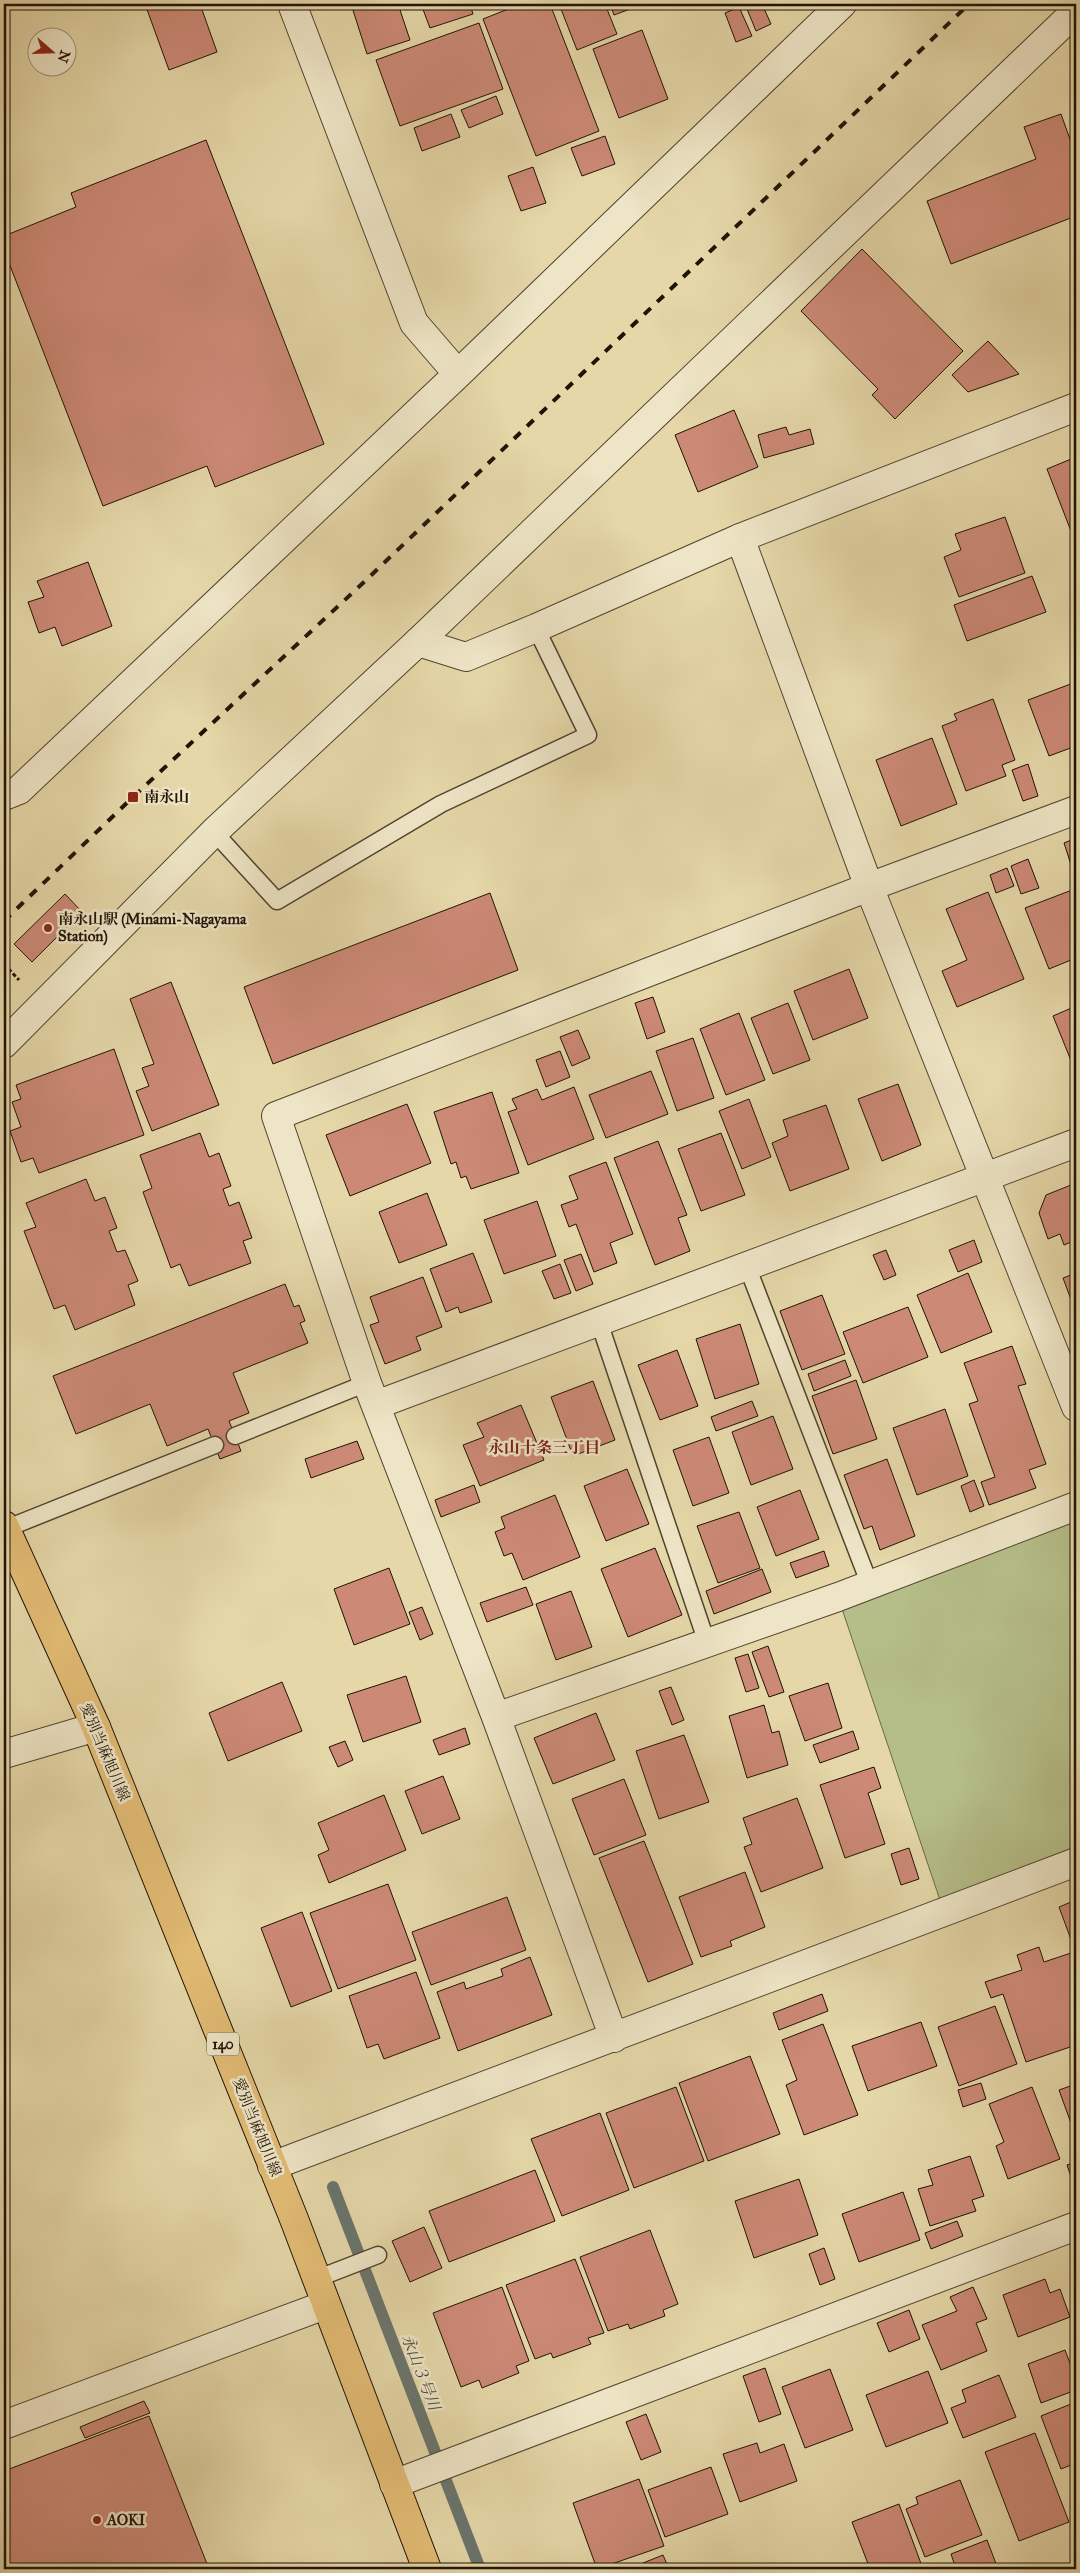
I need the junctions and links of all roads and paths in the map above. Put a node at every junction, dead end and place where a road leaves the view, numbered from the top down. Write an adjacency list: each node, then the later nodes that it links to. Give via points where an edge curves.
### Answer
1 (292, 4): 4 (street, via 414,323)
2 (842, 4): 4 (street)
3 (1076, 11): 8 (street)
4 (458, 374): 9 (street, via 19,790)
5 (1076, 406): 6 (street)
6 (740, 538): 7 (street); 12 (street)
7 (536, 628): 8 (street, via 466,656); 11 (lane, via 588,735 441,804 277,900)
8 (418, 642): 11 (street)
9 (4, 796)
10 (1076, 810): 12 (street)
11 (214, 832): 13 (street)
12 (869, 887): 15 (street); 18 (street, via 276,1116)
13 (4, 1044)
14 (1076, 1143): 15 (street)
15 (985, 1178): 16 (street); 19 (street)
16 (747, 1266): 17 (street); 24 (lane)
17 (599, 1322): 18 (street); 25 (lane)
18 (372, 1394): 20 (lane); 26 (street)
19 (1076, 1407)
20 (235, 1436)
21 (214, 1444): 23 (lane)
22 (1076, 1506): 24 (street)
23 (5, 1527): 27 (main road, 愛別当麻旭川線 / 140)
24 (870, 1585): 25 (street)
25 (708, 1643): 26 (street)
26 (496, 1716): 30 (street)
27 (96, 1727): 28 (street); 31 (main road, 愛別当麻旭川線 / 140)
28 (4, 1754)
29 (1076, 1862): 30 (street)
30 (614, 2038): 31 (street)
31 (272, 2166): 34 (main road, 愛別当麻旭川線 / 140)
32 (1076, 2226): 37 (street)
33 (378, 2255): 34 (lane)
34 (316, 2279): 35 (main road, 愛別当麻旭川線 / 140)
35 (325, 2305): 36 (street); 37 (main road, 愛別当麻旭川線 / 140)
36 (4, 2425)
37 (394, 2484): 38 (main road, 愛別当麻旭川線 / 140)
38 (427, 2569)

